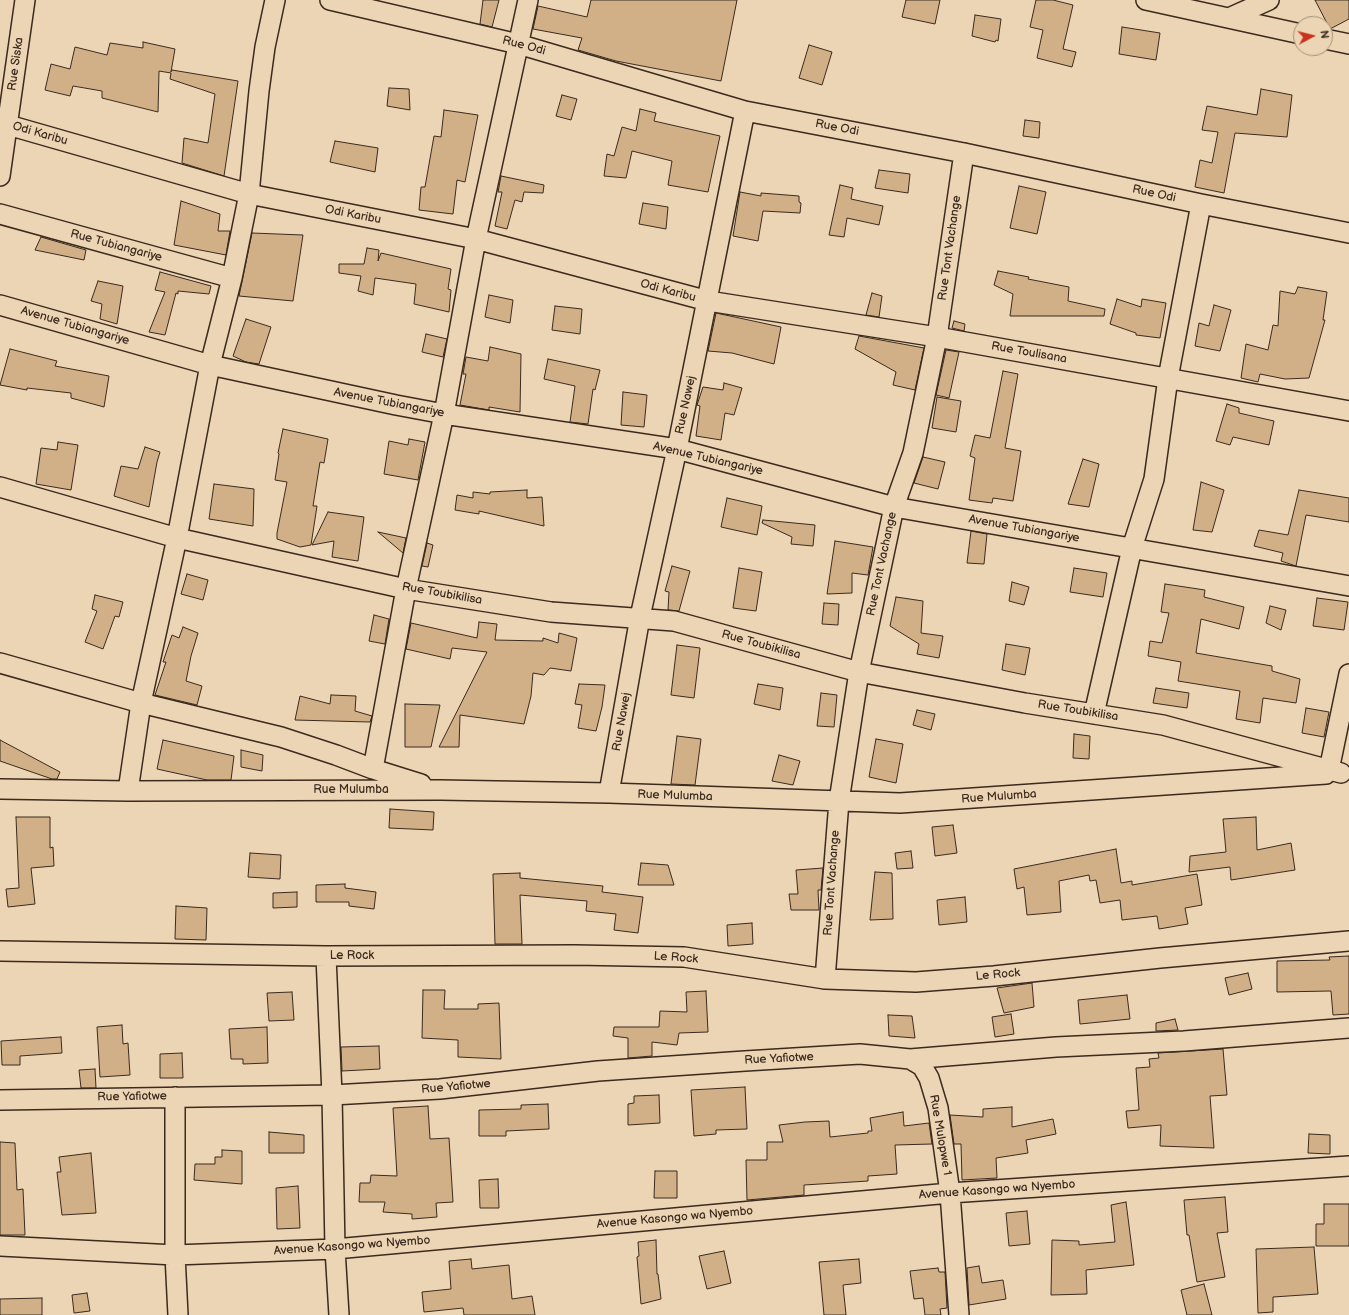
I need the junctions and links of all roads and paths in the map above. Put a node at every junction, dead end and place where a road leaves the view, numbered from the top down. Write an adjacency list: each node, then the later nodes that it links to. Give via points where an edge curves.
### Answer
1 (25, 0): 13 (street, Rue Siska)
2 (275, 0): 16 (street, via 263,62)
3 (330, 0): 10 (street, Rue Odi)
4 (528, 0): 10 (street)
5 (1146, 0): 7 (street)
6 (1269, 0): 7 (street)
7 (1229, 18): 8 (street)
8 (1293, 32)
9 (1333, 41): 11 (street)
10 (518, 44): 12 (street, Rue Odi); 20 (street)
11 (1349, 44)
12 (745, 111): 14 (street, Rue Odi); 22 (street, Rue Nawej)
13 (4, 125): 15 (street, Rue Siska); 16 (street, Odi Karibu)
14 (964, 153): 17 (street, Rue Odi); 24 (street, Rue Tont Vachange)
15 (0, 176)
16 (249, 194): 20 (street, Odi Karibu); 21 (street)
17 (1201, 204): 19 (street, Rue Odi); 26 (street)
18 (0, 214): 21 (street, Rue Tubiangariye)
19 (1349, 233)
20 (476, 239): 22 (street, Odi Karibu); 28 (street)
21 (232, 278): 25 (street)
22 (708, 301): 24 (street, Rue Toulisana); 29 (street, Rue Nawej)
23 (0, 305): 25 (street, Avenue Tubiangariye)
24 (937, 337): 26 (street, Rue Toulisana); 31 (street, Rue Tont Vachange, via 913,453)
25 (210, 365): 28 (street, Avenue Tubiangariye); 32 (street)
26 (1168, 378): 27 (street, Rue Toulisana); 33 (street, via 1154,479)
27 (1349, 411)
28 (444, 414): 29 (street, Avenue Tubiangariye); 35 (street)
29 (677, 449): 31 (street, Avenue Tubiangariye); 36 (street, Rue Nawej)
30 (0, 487): 32 (street, Rue Toubikilisa)
31 (894, 507): 33 (street, Avenue Tubiangariye); 38 (street, Rue Tont Vachange)
32 (177, 538): 35 (street, Rue Toubikilisa); 40 (street)
33 (1132, 548): 34 (street, Avenue Tubiangariye); 41 (street)
34 (1349, 586)
35 (406, 589): 36 (street, Rue Toubikilisa, via 551,612); 42 (street)
36 (640, 617): 38 (street, Rue Toubikilisa, via 674,621); 47 (street, Rue Nawej)
37 (0, 663): 40 (street)
38 (859, 672): 41 (street, Rue Toubikilisa); 48 (street, Rue Tont Vachange)
39 (1349, 674): 43 (street)
40 (141, 703): 42 (street, via 281,737); 46 (street)
41 (1094, 714): 43 (street, Rue Toubikilisa, via 1163,725)
42 (373, 769): 45 (street)
43 (1340, 772): 48 (street, Rue Mulumba, via 900,804)
44 (0, 789): 46 (street, Rue Mulumba)
45 (440, 790): 46 (street, Rue Mulumba); 47 (street, Rue Mulumba)
46 (128, 791)
47 (609, 793): 48 (street, Rue Mulumba)
48 (839, 801): 52 (street, Rue Tont Vachange)
49 (1349, 941): 52 (street, Le Rock, via 916,982)
50 (0, 951): 51 (street, Le Rock)
51 (326, 956): 52 (street, Le Rock, via 684,957); 55 (street)
52 (825, 979)
53 (1349, 1028): 54 (street, Rue Yafiotwe)
54 (910, 1059): 55 (street, Rue Yafiotwe, via 860,1054 598,1071 440,1089); 59 (street, Rue Mulopwe 1, via 922,1066 929,1078 938,1108)
55 (332, 1095): 56 (street, Rue Yafiotwe); 61 (street)
56 (175, 1097): 57 (street, Rue Yafiotwe); 62 (street)
57 (0, 1100)
58 (1349, 1166): 59 (street, Avenue Kasongo wa Nyembo)
59 (950, 1193): 61 (street, Avenue Kasongo wa Nyembo); 65 (street, Rue Mulopwe 1)
60 (0, 1246): 62 (street, Avenue Kasongo wa Nyembo)
61 (335, 1250): 62 (street, Avenue Kasongo wa Nyembo); 64 (street)
62 (176, 1255): 63 (street)
63 (178, 1315)
64 (339, 1315)
65 (959, 1315)

